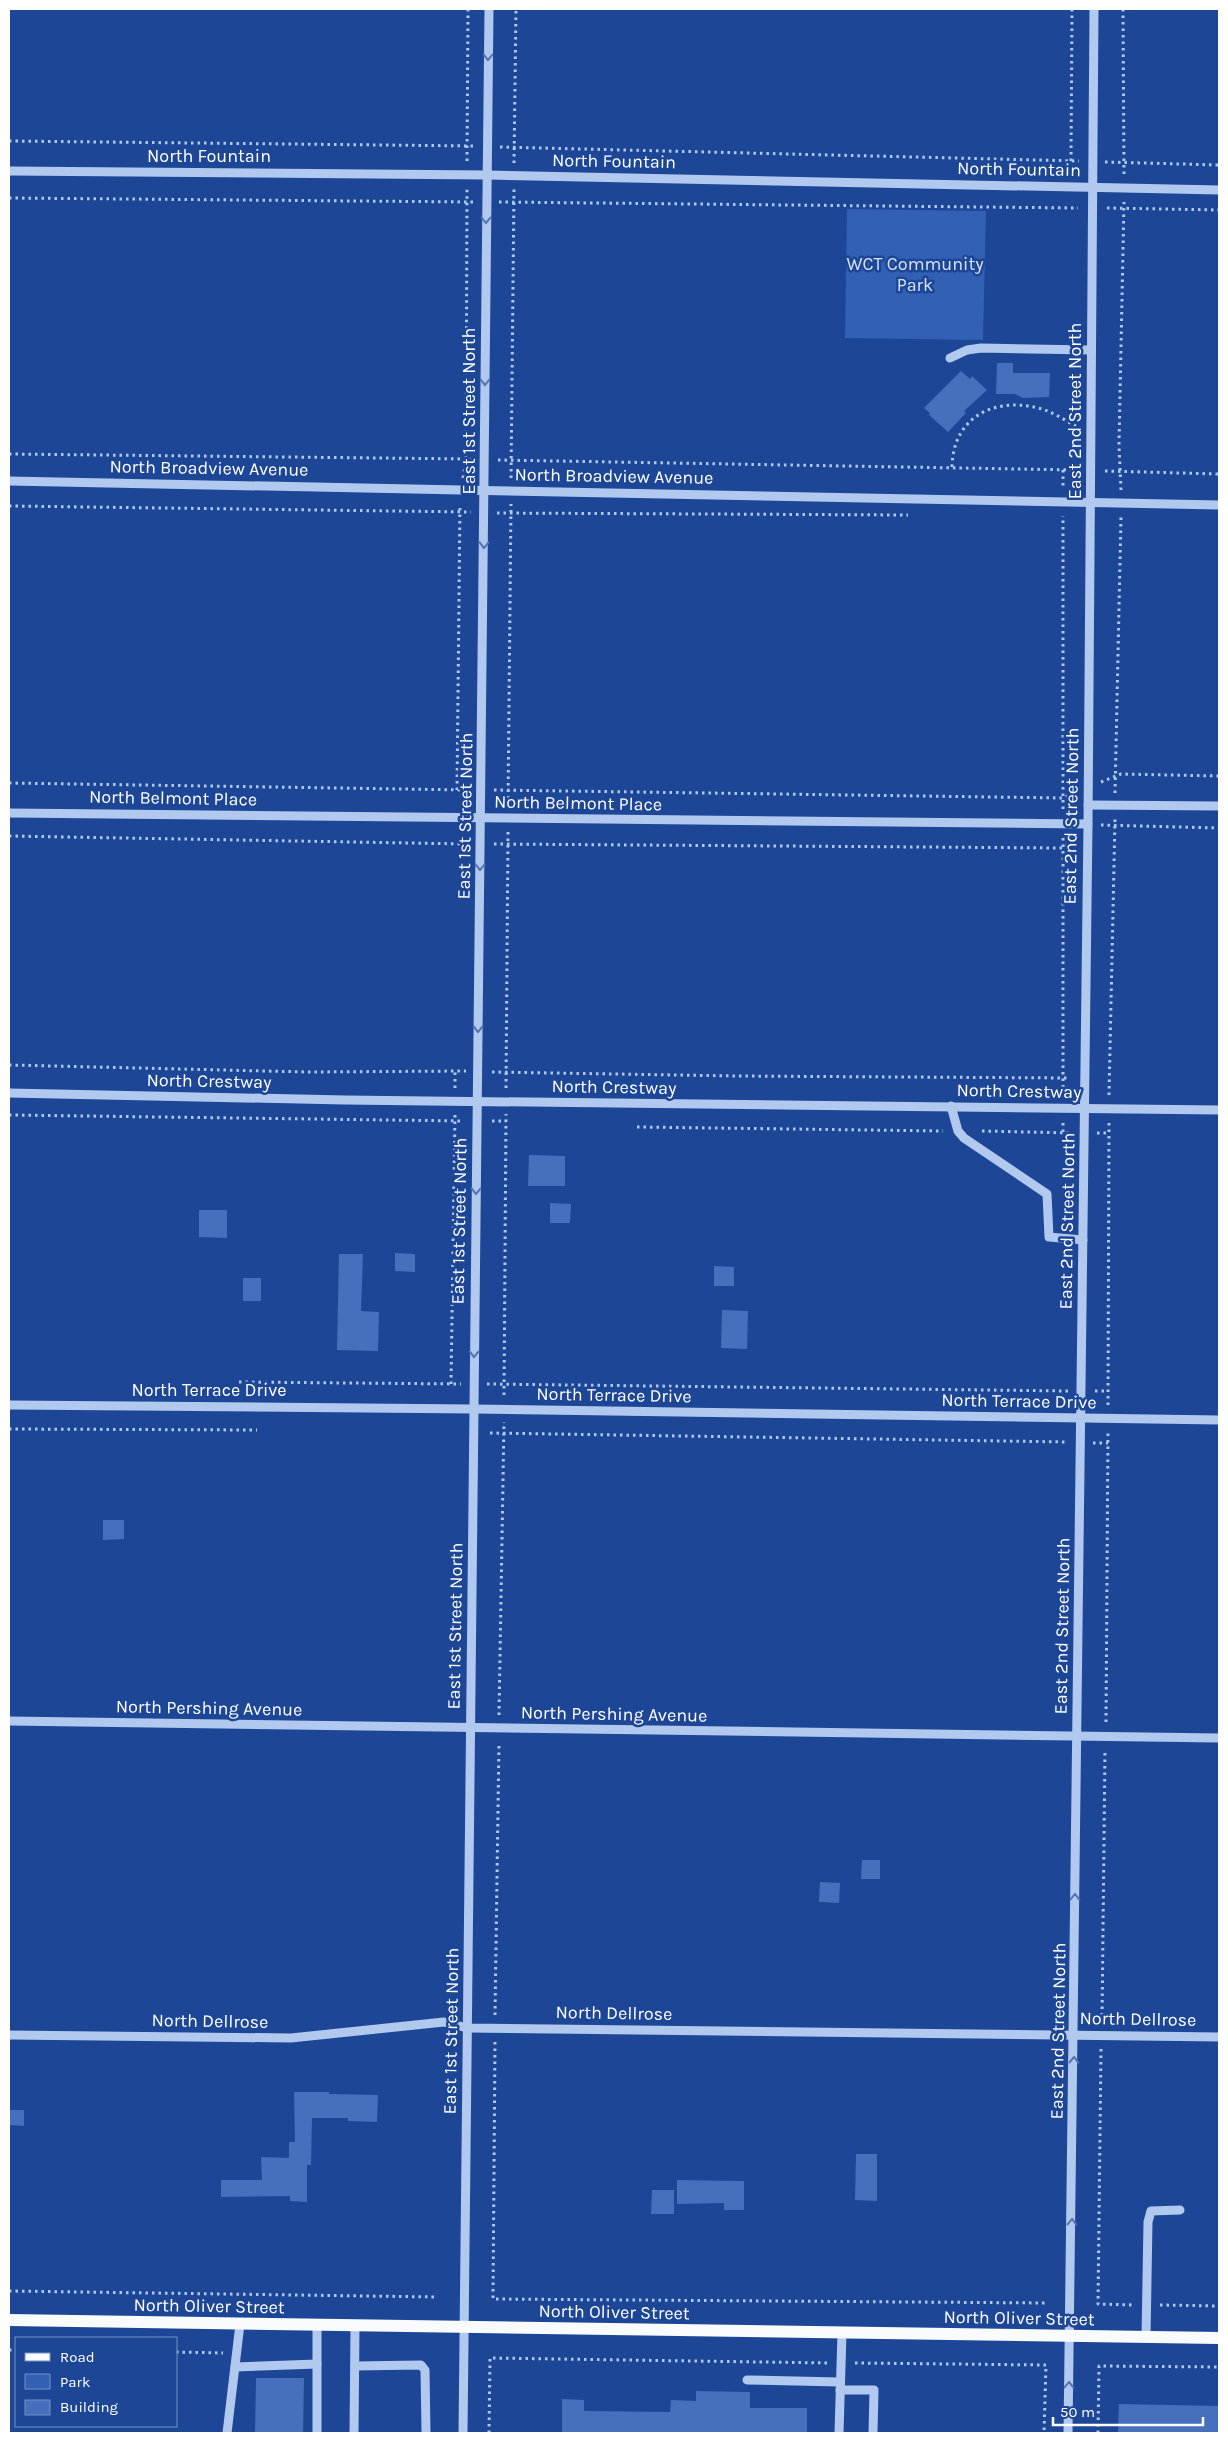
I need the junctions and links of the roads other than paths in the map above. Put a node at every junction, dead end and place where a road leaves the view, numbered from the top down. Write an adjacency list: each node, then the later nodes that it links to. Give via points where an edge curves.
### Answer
1 (489, 9): 4 (street, East 1st Street North, one-way to 4)
2 (1094, 9): 5 (street, East 2nd Street North)
3 (9, 171): 4 (street, North Fountain)
4 (486, 175): 5 (street, North Fountain); 10 (street, East 1st Street North, one-way to 10)
5 (1092, 186): 6 (street, North Fountain); 7 (street, East 2nd Street North)
6 (1219, 190)
7 (1091, 350): 8 (street, via 981,348); 11 (street, East 2nd Street North)
8 (950, 358)
9 (9, 480): 10 (street, North Broadview Avenue)
10 (485, 489): 11 (street, North Broadview Avenue); 16 (street, East 1st Street North, one-way to 16)
11 (1090, 503): 12 (street, North Broadview Avenue); 13 (street, East 2nd Street North)
12 (1219, 505)
13 (1088, 805): 14 (street); 17 (street, East 2nd Street North)
14 (1219, 806)
15 (9, 813): 16 (street, North Belmont Place)
16 (481, 818): 17 (street, North Belmont Place, via 1063,824); 19 (street, East 1st Street North, one-way to 19)
17 (1088, 829): 21 (street, East 2nd Street North)
18 (9, 1093): 19 (street, North Crestway)
19 (477, 1102): 20 (street, North Crestway); 25 (street, East 1st Street North, one-way to 25)
20 (951, 1106): 21 (street, North Crestway); 23 (street, via 958,1131 964,1138 1046,1194 1049,1236)
21 (1084, 1108): 22 (street, North Crestway); 23 (street, East 2nd Street North)
22 (1219, 1110)
23 (1083, 1240): 26 (street, East 2nd Street North)
24 (9, 1405): 25 (street, North Terrace Drive)
25 (474, 1409): 26 (street, North Terrace Drive); 29 (street, East 1st Street North)
26 (1081, 1418): 27 (street, North Terrace Drive); 30 (street, East 2nd Street North)
27 (1219, 1420)
28 (9, 1721): 29 (street, North Pershing Avenue)
29 (471, 1728): 30 (street, North Pershing Avenue); 32 (street, East 1st Street North)
30 (1077, 1737): 31 (street, North Pershing Avenue); 34 (street, East 2nd Street North, one-way to 30)
31 (1219, 1738)
32 (467, 2028): 33 (street, North Dellrose, via 444,2022 291,2038); 34 (street, North Dellrose); 41 (street, East 1st Street North)
33 (9, 2035)
34 (1074, 2035): 35 (street, North Dellrose); 43 (street, East 2nd Street North, one-way to 34)
35 (1219, 2036)
36 (1180, 2210): 44 (street, via 1151,2211 1148,2222)
37 (9, 2320): 38 (main road, North Oliver Street)
38 (240, 2324): 39 (main road, North Oliver Street); 48 (street)
39 (317, 2325): 40 (main road, North Oliver Street); 46 (street)
40 (355, 2326): 41 (main road, North Oliver Street); 47 (street)
41 (464, 2328): 42 (main road, North Oliver Street); 55 (street, East 1st Street North)
42 (842, 2333): 43 (main road, North Oliver Street); 50 (street)
43 (1070, 2336): 44 (main road, North Oliver Street); 58 (street, East 2nd Street North, one-way to 43)
44 (1146, 2337): 45 (main road, North Oliver Street)
45 (1219, 2338)
46 (317, 2364): 48 (street); 52 (street)
47 (355, 2366): 53 (street); 54 (street, via 421,2365 425,2370)
48 (235, 2367): 51 (street)
49 (747, 2380): 50 (street)
50 (840, 2386): 56 (street); 57 (street, via 874,2390)
51 (228, 2433)
52 (317, 2433)
53 (354, 2433)
54 (426, 2433)
55 (463, 2433)
56 (839, 2433)
57 (873, 2433)
58 (1068, 2433)

